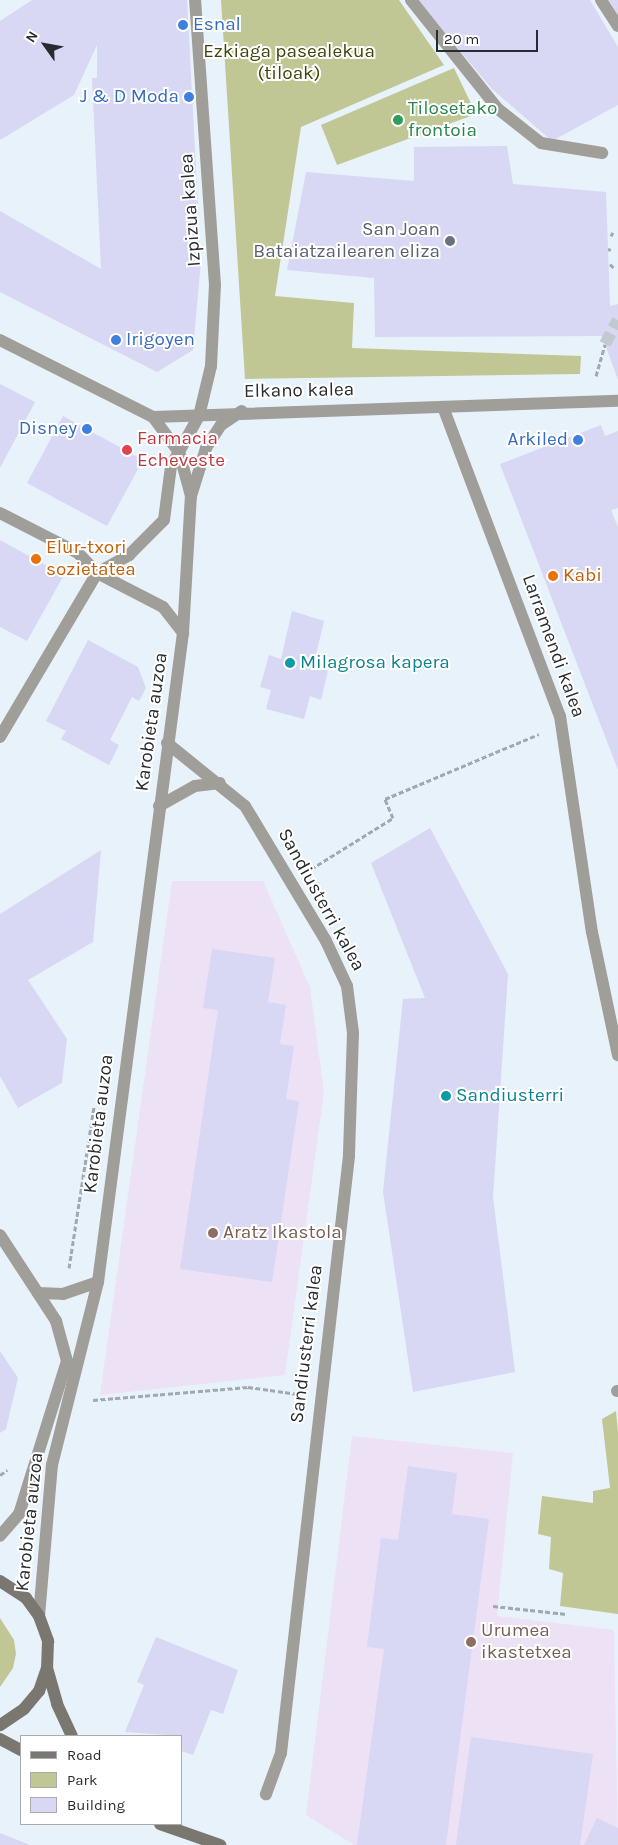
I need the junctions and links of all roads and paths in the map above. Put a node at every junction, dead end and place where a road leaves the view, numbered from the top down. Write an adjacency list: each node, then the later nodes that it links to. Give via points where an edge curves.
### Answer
1 (195, 0): 16 (street, Izpizua kalea, via 215,285 211,366)
2 (411, 0): 5 (street, via 498,109 541,143)
3 (601, 0): 4 (street)
4 (618, 26)
5 (602, 153)
6 (613, 232): 7 (path)
7 (611, 236)
8 (610, 264): 9 (path)
9 (614, 268)
10 (0, 340): 17 (street, Elkano kalea)
11 (605, 344): 12 (path)
12 (596, 376)
13 (618, 401): 14 (street, Elkano kalea)
14 (442, 407): 15 (street, Elkano kalea); 23 (street, Larramendi kalea)
15 (242, 411): 16 (street, Elkano kalea); 19 (street, via 221,425 206,448)
16 (199, 416): 17 (street, Elkano kalea); 18 (street)
17 (153, 417): 18 (street)
18 (178, 452): 19 (street); 21 (street, via 168,474 164,520 135,551)
19 (191, 496): 22 (street)
20 (0, 513): 21 (street, via 78,553)
21 (97, 574): 22 (street, via 163,607); 24 (street)
22 (182, 633): 25 (street, Karobieta auzoa)
23 (562, 724): 28 (path, via 385,800 393,818); 29 (street, Larramendi kalea, via 592,932)
24 (0, 737)
25 (167, 743): 26 (street, Sandiusterri kalea); 27 (street, Karobieta auzoa)
26 (220, 783): 27 (street, via 195,786); 28 (street, Sandiusterri kalea, via 245,806)
27 (159, 806): 31 (street, Karobieta auzoa)
28 (292, 880): 33 (street, Sandiusterri kalea, via 347,986 353,1033 349,1156)
29 (618, 1055)
30 (0, 1235): 32 (street, Karobieta auzoa)
31 (98, 1282): 32 (street, via 63,1294); 34 (street, Karobieta auzoa)
32 (38, 1293): 35 (street, Karobieta auzoa, via 56,1321 67,1361 18,1514)
33 (319, 1397): 34 (path, via 248,1387); 45 (street, Sandiusterri kalea, via 282,1753)
34 (69, 1402): 39 (street, Karobieta auzoa, via 52,1465)
35 (0, 1536)
36 (0, 1581): 39 (main road, via 26,1598)
37 (493, 1606): 38 (path)
38 (567, 1614)
39 (40, 1616): 40 (main road, via 48,1641)
40 (47, 1668): 41 (main road, via 39,1691 24,1709); 42 (main road, via 56,1704)
41 (0, 1725)
42 (72, 1735)
43 (0, 1739): 44 (main road)
44 (20, 1749)
45 (266, 1794)
46 (163, 1825): 48 (main road)
47 (180, 1825): 49 (main road)
48 (220, 1845)
49 (224, 1845)

